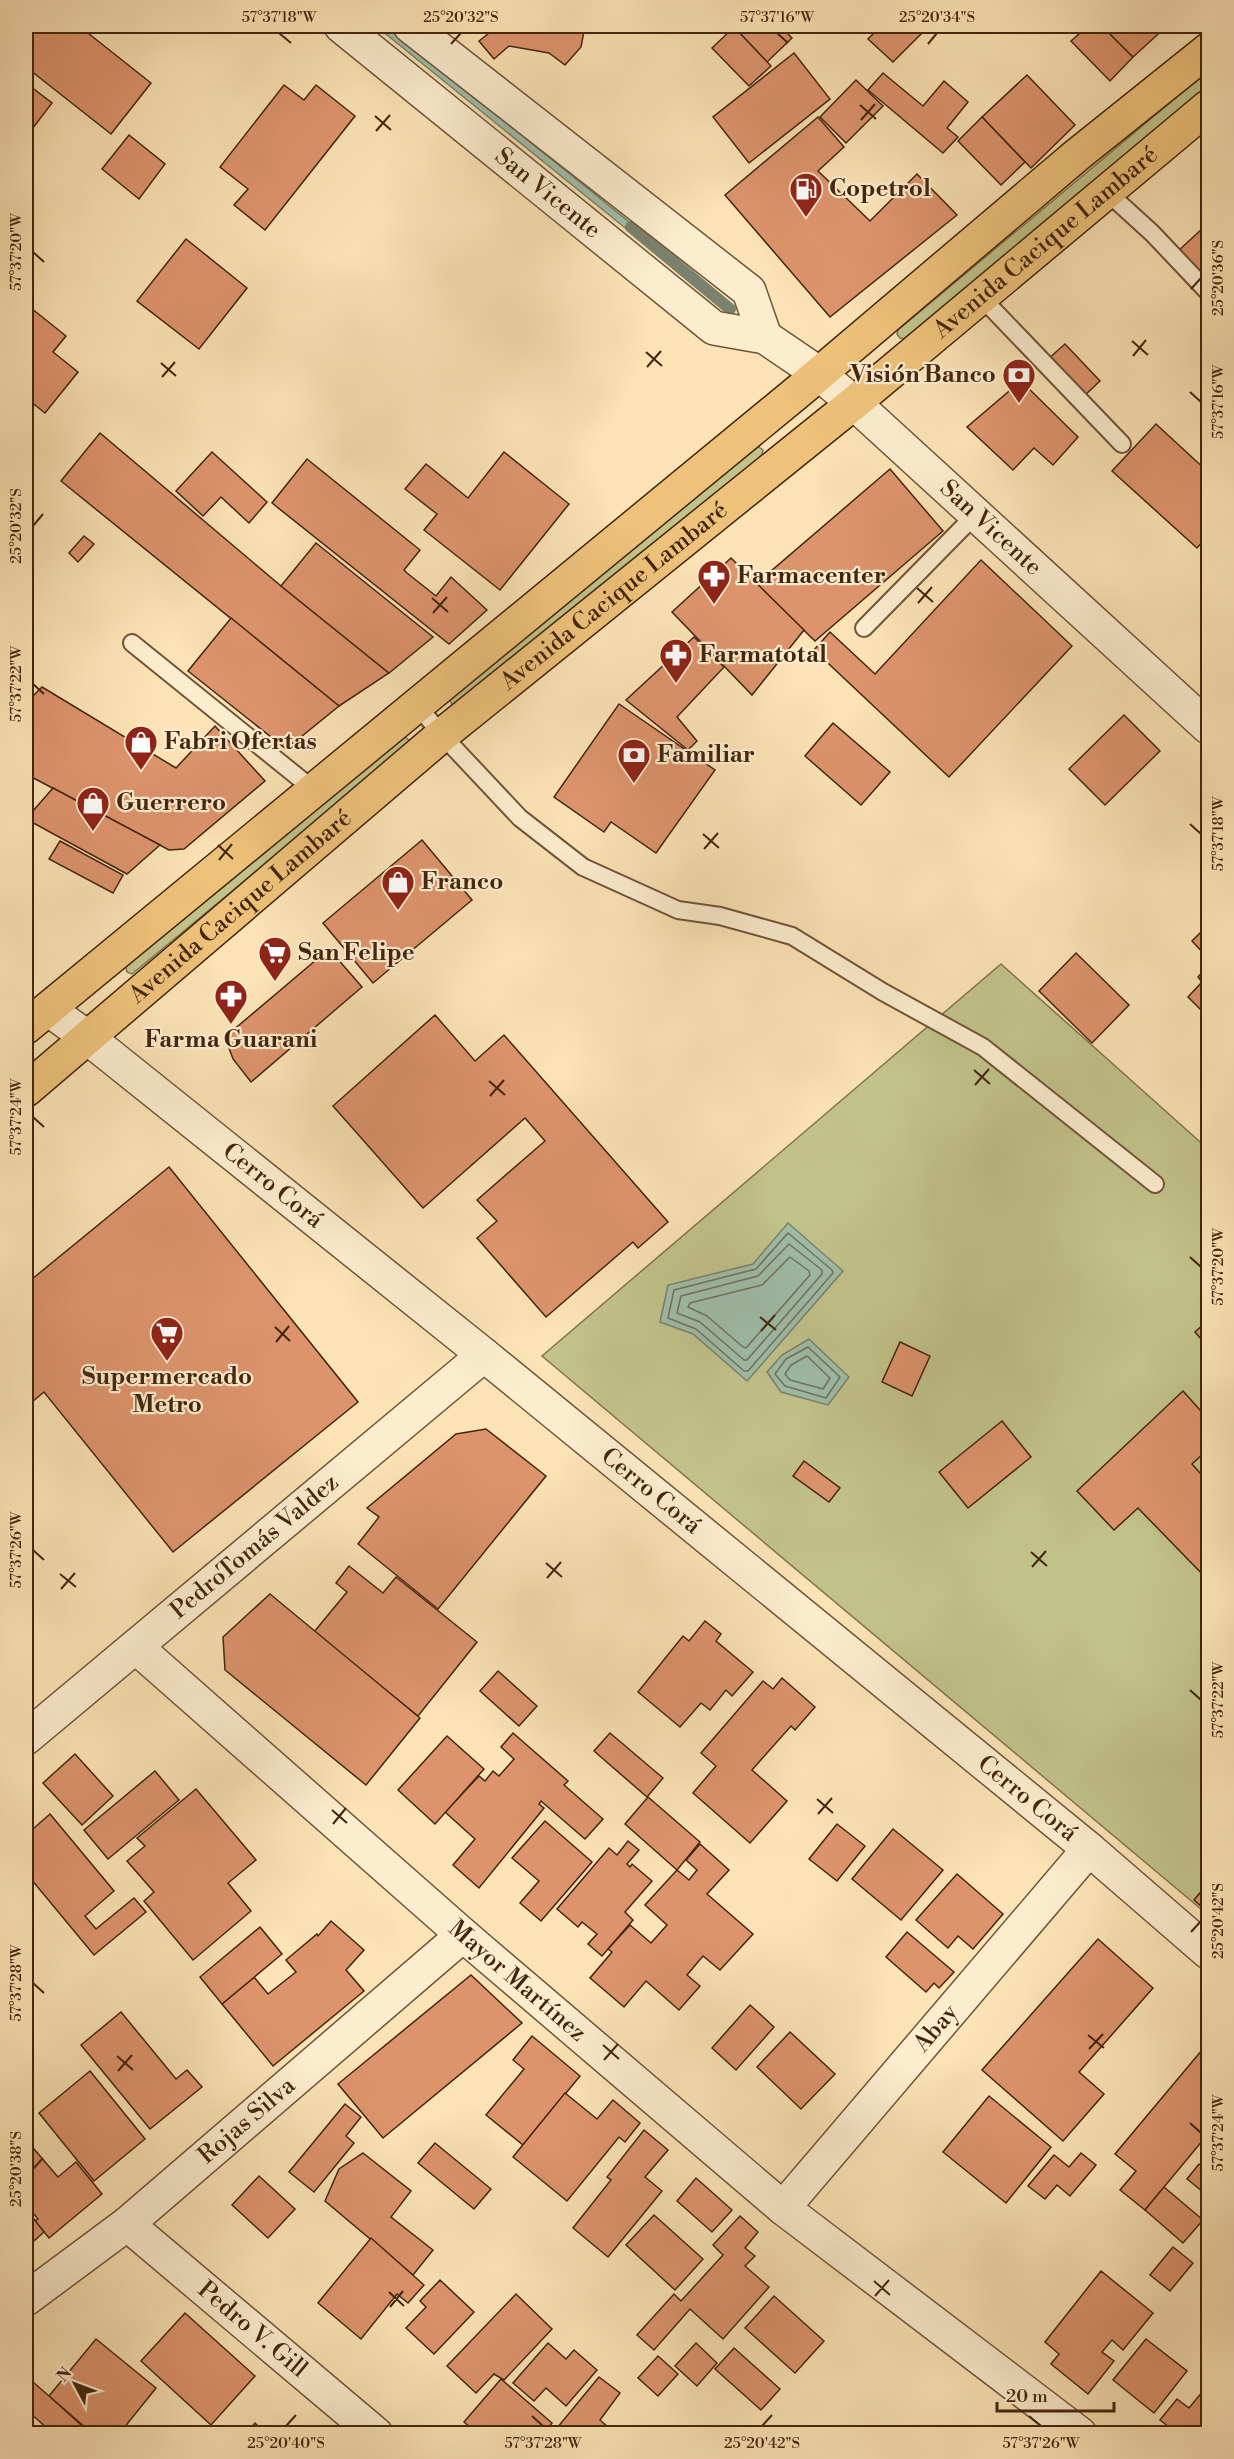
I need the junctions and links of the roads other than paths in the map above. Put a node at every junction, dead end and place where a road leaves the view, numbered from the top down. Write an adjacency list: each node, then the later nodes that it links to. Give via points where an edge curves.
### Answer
1 (341, 26): 8 (street, San Vicente, via 714,328)
2 (410, 26): 8 (street, San Vicente, via 749,291)
3 (1209, 50): 9 (main road, Avenida Cacique Lambaré, via 1077,155)
4 (1209, 107): 5 (main road, Avenida Cacique Lambaré)
5 (1107, 192): 6 (lane); 7 (main road, Avenida Cacique Lambaré)
6 (1209, 292)
7 (981, 297): 10 (main road, Avenida Cacique Lambaré); 11 (lane)
8 (765, 338): 9 (street, San Vicente)
9 (818, 373): 10 (street, San Vicente); 15 (main road, Avenida Cacique Lambaré)
10 (854, 403): 12 (street, San Vicente); 17 (main road, Avenida Cacique Lambaré)
11 (1122, 444)
12 (976, 514): 13 (lane); 16 (street, San Vicente)
13 (864, 628)
14 (132, 643): 18 (lane)
15 (417, 705): 17 (lane); 18 (main road, Avenida Cacique Lambaré)
16 (1209, 728)
17 (442, 735): 20 (main road, Avenida Cacique Lambaré); 22 (lane, via 520,818 583,867 678,909 792,936 983,1047)
18 (314, 790): 19 (main road, Avenida Cacique Lambaré)
19 (37, 1018): 20 (street, Cerro Corá)
20 (88, 1038): 21 (main road, Avenida Cacique Lambaré); 23 (street, Cerro Corá)
21 (26, 1090)
22 (1155, 1185)
23 (484, 1355): 24 (street, PedroTomás Valdez); 26 (street, Cerro Corá)
24 (136, 1647): 25 (street, PedroTomás Valdez); 27 (street, Mayor Martínez)
25 (26, 1738)
26 (1089, 1849): 28 (street, Cerro Corá); 29 (street, Abay)
27 (463, 1935): 29 (street, Mayor Martínez); 30 (street, Rojas Silva)
28 (1209, 1952)
29 (783, 2208): 33 (street, Mayor Martínez)
30 (128, 2224): 31 (street, Rojas Silva); 32 (street, Pedro V. Gill)
31 (26, 2299)
32 (376, 2433)
33 (1080, 2433)

